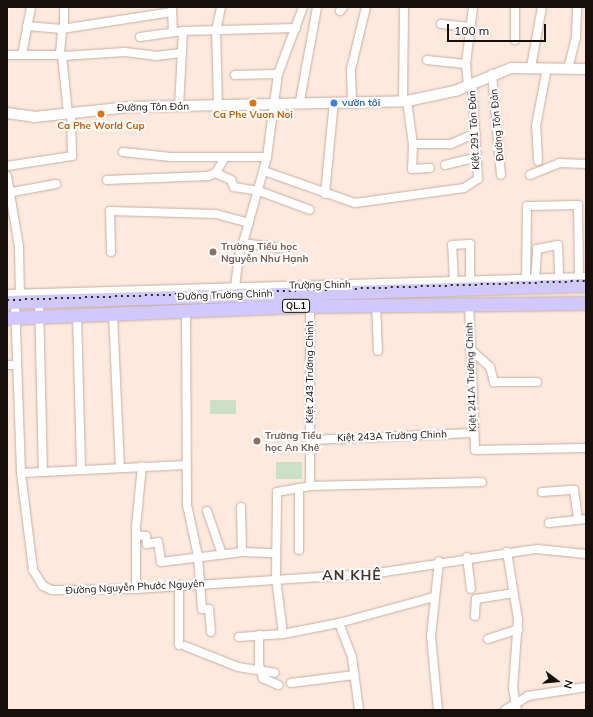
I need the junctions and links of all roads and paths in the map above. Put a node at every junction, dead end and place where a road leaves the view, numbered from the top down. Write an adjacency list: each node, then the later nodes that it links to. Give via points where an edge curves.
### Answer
1 (32, 7): 14 (street)
2 (64, 7): 16 (street)
3 (221, 7): 19 (street)
4 (303, 7): 17 (street)
5 (318, 7): 38 (street)
6 (366, 7): 40 (street, via 351,69)
7 (404, 7): 41 (street)
8 (473, 7): 15 (street, Kiệt 291 Tôn Đản)
9 (515, 7): 22 (street)
10 (542, 7): 29 (street)
11 (577, 7): 32 (street, via 576,38)
12 (172, 9): 16 (street); 20 (street)
13 (441, 24): 15 (street)
14 (27, 26): 16 (street); 25 (street)
15 (470, 27): 28 (street, Kiệt 291 Tôn Đản)
16 (63, 28): 26 (street)
17 (296, 28): 19 (street); 33 (street)
18 (183, 31): 19 (street); 20 (street); 23 (street)
19 (216, 31): 42 (street)
20 (173, 32): 21 (street)
21 (140, 37)
22 (515, 40)
23 (181, 53): 26 (street); 43 (street)
24 (7, 55): 25 (street)
25 (22, 55): 26 (street)
26 (62, 55): 45 (street)
27 (427, 60): 28 (street)
28 (466, 64): 36 (street, Kiệt 291 Tôn Đản)
29 (531, 67): 30 (street, Đường Tôn Đản); 34 (street, Đường Tôn Đản)
30 (546, 68): 32 (street, Đường Tôn Đản); 52 (street, via 536,126)
31 (586, 69): 32 (street, Đường Tôn Đản)
32 (568, 70)
33 (278, 74): 35 (street); 37 (street)
34 (492, 74): 36 (street, Đường Tôn Đản); 59 (street, Đường Tôn Đản)
35 (235, 75)
36 (470, 85): 41 (street, Đường Tôn Đản); 46 (street, Kiệt 291 Tôn Đản)
37 (276, 101): 38 (street, Đường Tôn Đản); 42 (street, Đường Tôn Đản); 50 (street)
38 (300, 101): 39 (street, Đường Tôn Đản)
39 (334, 101): 40 (street, Đường Tôn Đản); 66 (street)
40 (352, 101): 41 (street, Đường Tôn Đản)
41 (405, 102): 47 (street)
42 (218, 106): 43 (street, Đường Tôn Đản)
43 (179, 107): 45 (street, Đường Tôn Đản, via 129,106)
44 (7, 113): 45 (street, Đường Tôn Đản, via 34,117)
45 (70, 113): 55 (street, via 72,156)
46 (476, 133): 47 (street, via 451,144); 51 (street, Kiệt 291 Tôn Đản)
47 (413, 144): 56 (street, via 412,169)
48 (123, 152): 49 (street, via 171,157)
49 (225, 157): 50 (street); 58 (street)
50 (267, 157): 57 (street)
51 (476, 158): 54 (street); 66 (street, Kiệt 291 Tôn Đản, via 476,183 464,188 359,203)
52 (538, 161)
53 (586, 164): 60 (street, via 559,163)
54 (445, 165)
55 (7, 166)
56 (430, 168)
57 (264, 171): 64 (street); 66 (street)
58 (216, 172): 62 (street, via 208,176 156,180); 64 (street, via 231,180 234,187)
59 (501, 175)
60 (530, 175)
61 (7, 176): 65 (street, Đường Nguyễn Phước Nguyên)
62 (106, 180)
63 (56, 184): 65 (street)
64 (259, 191): 67 (street); 68 (street)
65 (9, 193): 79 (street, Đường Nguyễn Phước Nguyên, via 19,247)
66 (325, 194)
67 (310, 210)
68 (249, 223): 69 (street); 71 (street, via 216,214 110,211)
69 (243, 243): 70 (street); 77 (street)
70 (280, 248)
71 (111, 252)
72 (559, 280): 75 (street, Trường Chinh); 76 (street, Trường Chinh); 76 (street, via 558,245 537,249)
73 (454, 281): 74 (street, Trường Chinh); 74 (street, via 452,245 470,244); 77 (street, Trường Chinh)
74 (470, 281): 76 (street, Trường Chinh)
75 (584, 281): 76 (highway, Đường Trường Chinh / QL.1); 76 (street, via 578,205 527,206)
76 (530, 282): 78 (highway, Đường Trường Chinh / QL.1); 85 (highway)
77 (235, 287): 79 (street, Trường Chinh)
78 (395, 289): 80 (highway, Đường Trường Chinh / QL.1); 83 (highway)
79 (14, 299): 80 (highway, Đường Trường Chinh / QL.1); 91 (street, Đường Nguyễn Phước Nguyên)
80 (39, 300): 90 (street)
81 (586, 302): 85 (highway, Đường Trường Chinh / QL.1)
82 (376, 304): 83 (highway, Đường Trường Chinh / QL.1); 86 (highway, Đường Trường Chinh / QL.1); 93 (street)
83 (396, 304): 84 (highway, Đường Trường Chinh / QL.1)
84 (469, 304): 85 (highway, Đường Trường Chinh / QL.1); 92 (street, Kiệt 241A Trường Chinh)
85 (531, 304)
86 (310, 306): 87 (highway, Đường Trường Chinh / QL.1); 98 (street, Kiệt 243 Trường Chinh)
87 (186, 311): 88 (highway, Đường Trường Chinh / QL.1); 100 (street)
88 (113, 314): 89 (highway, Đường Trường Chinh / QL.1); 102 (street)
89 (77, 315): 90 (highway, Đường Trường Chinh / QL.1); 103 (street)
90 (40, 316): 91 (highway, Đường Trường Chinh / QL.1); 104 (street)
91 (11, 317): 95 (street, Đường Nguyễn Phước Nguyên)
92 (470, 349): 96 (street, via 490,366 494,382); 97 (street, Kiệt 241A Trường Chinh)
93 (378, 351)
94 (7, 365): 95 (street)
95 (16, 365): 105 (street, Đường Nguyễn Phước Nguyên)
96 (537, 382)
97 (473, 433): 98 (street, Kiệt 243A Trường Chinh); 99 (street, Kiệt 241A Trường Chinh, via 474,449)
98 (310, 440): 107 (street, Kiệt 243 Trường Chinh)
99 (586, 448)
100 (187, 465): 101 (street); 121 (street, via 187,505)
101 (142, 466): 102 (street); 114 (street)
102 (120, 467): 103 (street)
103 (81, 469): 104 (street)
104 (44, 472): 105 (street)
105 (21, 473): 127 (street, Đường Nguyễn Phước Nguyên, via 33,570 43,586 67,592)
106 (482, 482): 107 (street)
107 (310, 486): 108 (street)
108 (299, 488): 115 (street); 118 (street, via 277,492)
109 (542, 492): 112 (street, via 574,490)
110 (241, 507): 116 (street)
111 (207, 511): 119 (street)
112 (582, 518): 113 (street)
113 (549, 523)
114 (136, 535): 121 (street, via 146,536 147,544 158,542 161,562); 127 (street)
115 (299, 550)
116 (242, 552): 118 (street); 119 (street)
117 (507, 552): 120 (street, Đường Nguyễn Phước Nguyên, via 537,549); 122 (street, Đường Nguyễn Phước Nguyên); 129 (street)
118 (276, 553): 124 (street)
119 (222, 554): 121 (street)
120 (586, 554)
121 (198, 556): 125 (street)
122 (468, 557): 123 (street, Đường Nguyễn Phước Nguyên); 128 (street)
123 (439, 561): 124 (street, Đường Nguyễn Phước Nguyên, via 370,574); 130 (street)
124 (276, 578): 125 (street, Đường Nguyễn Phước Nguyên); 135 (street)
125 (200, 583): 126 (street, Đường Nguyễn Phước Nguyên); 134 (street, via 202,609 209,609)
126 (180, 585): 127 (street, Đường Nguyễn Phước Nguyên); 139 (street, via 182,646 238,667)
127 (136, 588)
128 (471, 589)
129 (513, 593): 131 (street, via 476,600); 133 (street)
130 (434, 597): 132 (street); 147 (street, via 431,636)
131 (475, 616)
132 (339, 623): 135 (street); 141 (street)
133 (518, 629): 138 (street); 145 (street, via 513,688)
134 (211, 632)
135 (283, 634): 136 (street)
136 (259, 636): 137 (street); 139 (street, via 259,664)
137 (239, 637)
138 (488, 639)
139 (263, 671): 140 (street); 143 (street, via 264,680)
140 (275, 673)
141 (354, 675): 142 (street); 146 (street)
142 (291, 683)
143 (278, 685)
144 (586, 687): 145 (street, via 528,696)
145 (517, 708): 148 (street)
146 (359, 710)
147 (438, 710)
148 (504, 710)

